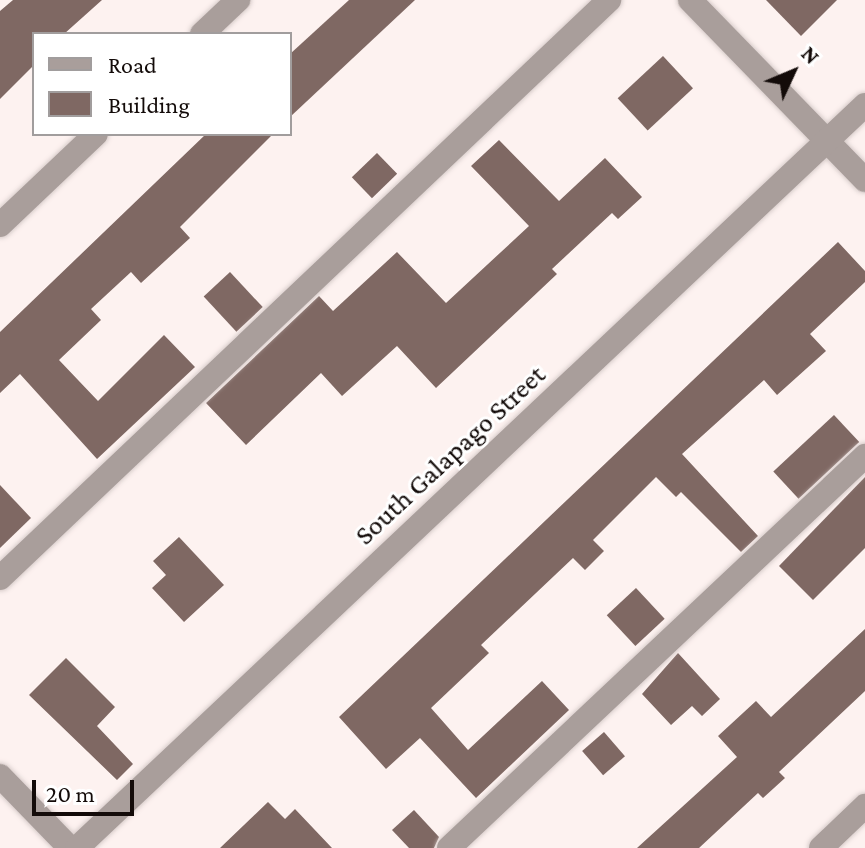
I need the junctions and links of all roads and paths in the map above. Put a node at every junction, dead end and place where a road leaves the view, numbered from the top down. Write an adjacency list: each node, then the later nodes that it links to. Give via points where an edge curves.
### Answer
1 (238, 0): 4 (street)
2 (609, 0): 11 (street)
3 (690, 0): 7 (street)
4 (204, 32)
5 (865, 105): 7 (street, South Galapago Street)
6 (94, 136): 9 (street)
7 (827, 141): 8 (street); 15 (street, South Galapago Street)
8 (865, 180)
9 (0, 225)
10 (865, 456): 16 (street)
11 (0, 578)
12 (0, 776): 14 (street)
13 (865, 806): 17 (street)
14 (70, 848)
15 (77, 848)
16 (449, 848)
17 (821, 848)

